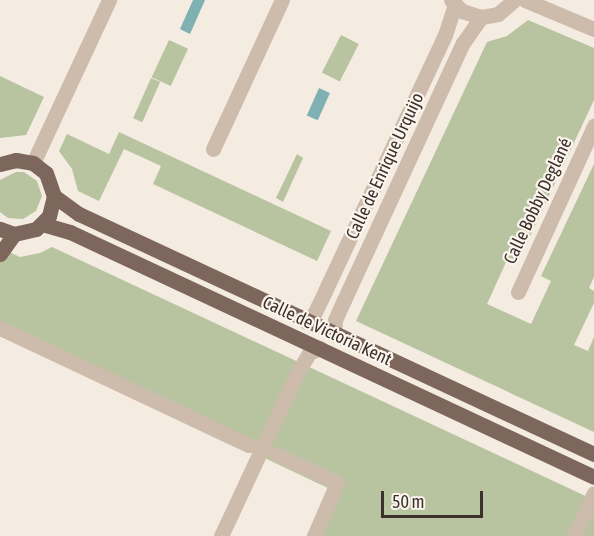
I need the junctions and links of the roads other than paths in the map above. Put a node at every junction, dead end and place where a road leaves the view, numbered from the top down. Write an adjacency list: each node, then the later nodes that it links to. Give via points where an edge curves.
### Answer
1 (109, 0): 10 (street)
2 (282, 0): 9 (street)
3 (514, 0): 6 (street, via 498,14)
4 (525, 0): 7 (street)
5 (453, 2): 6 (street); 17 (street, Calle de Enrique Urquijo, via 445,35 314,314)
6 (481, 17): 19 (street, Calle de Enrique Urquijo, via 463,43 354,278 335,320)
7 (594, 29)
8 (594, 126): 16 (street, Calle Bobby Deglané)
9 (213, 149)
10 (33, 163): 11 (main road, via 16,160); 12 (main road, via 46,173)
11 (0, 164)
12 (54, 196): 13 (main road, via 53,207); 17 (main road, Calle de Victoria Kent, via 79,214)
13 (42, 224): 14 (main road, via 29,232); 20 (main road, Calle de Victoria Kent, via 70,232)
14 (7, 231): 15 (main road)
15 (0, 254)
16 (518, 292)
17 (306, 322): 19 (main road, Calle de Victoria Kent)
18 (0, 328): 21 (street)
19 (334, 335): 23 (main road, Calle de Victoria Kent)
20 (320, 348): 24 (main road, Calle de Victoria Kent); 26 (street, via 309,353 296,375)
21 (249, 445)
22 (276, 454): 27 (street, via 337,483)
23 (594, 454)
24 (594, 477)
25 (594, 493): 28 (street)
26 (221, 536)
27 (314, 536)
28 (574, 536)

